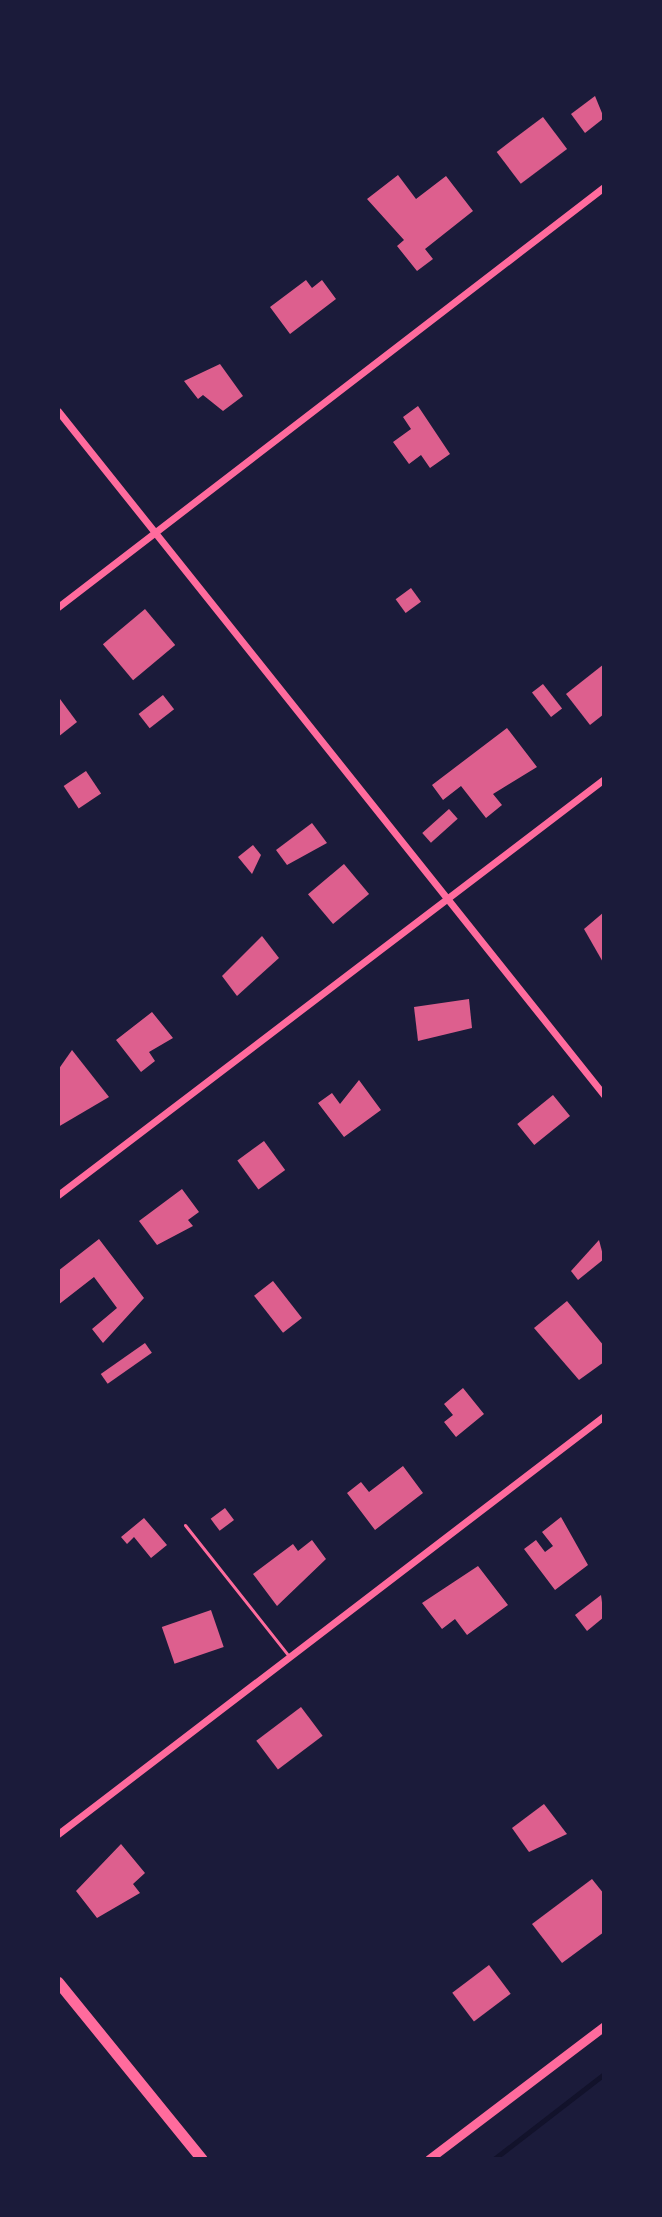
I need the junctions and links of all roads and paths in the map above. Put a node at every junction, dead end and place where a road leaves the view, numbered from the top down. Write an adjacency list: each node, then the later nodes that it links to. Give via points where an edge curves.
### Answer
1 (604, 187): 3 (street)
2 (58, 411): 3 (street)
3 (157, 535): 4 (street); 6 (street)
4 (58, 607)
5 (604, 779): 6 (street)
6 (448, 899): 7 (street); 8 (street)
7 (604, 1095)
8 (58, 1195)
9 (604, 1416): 11 (street)
10 (185, 1525): 11 (lane)
11 (289, 1656): 12 (street)
12 (58, 1834)
13 (58, 1982): 15 (main road)
14 (604, 2026): 16 (main road)
15 (202, 2159)
16 (429, 2159)

